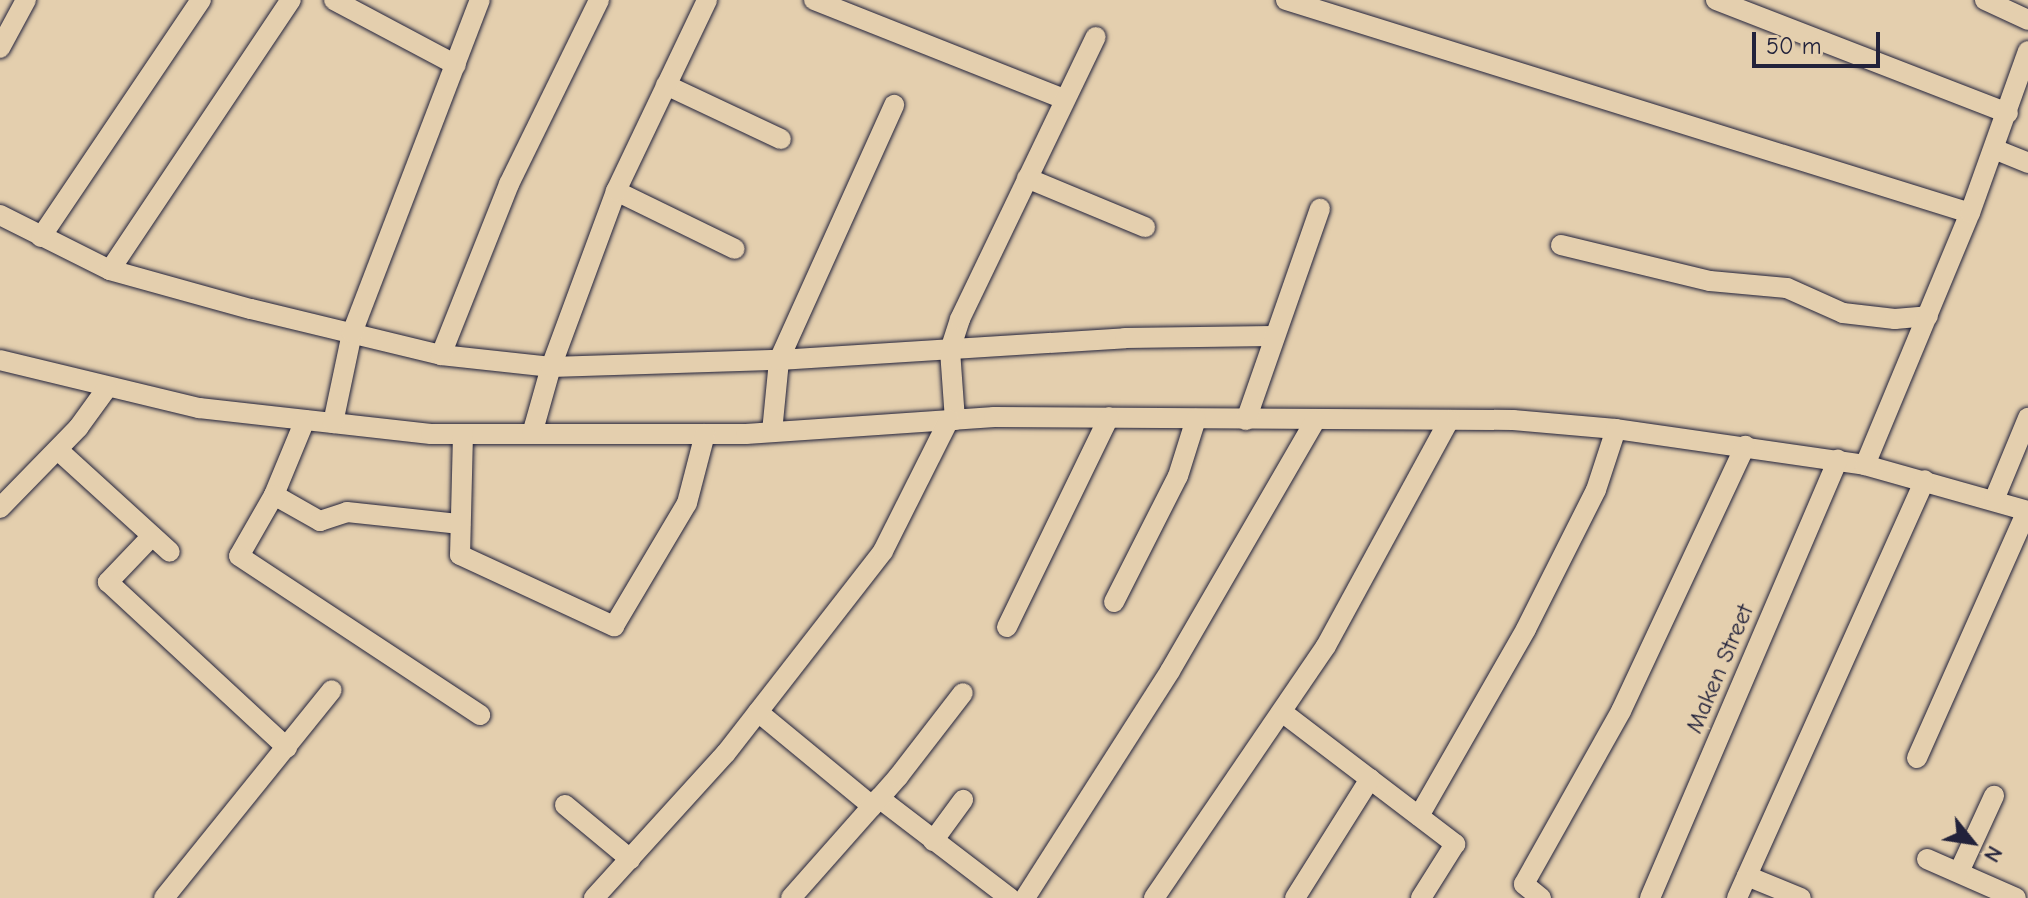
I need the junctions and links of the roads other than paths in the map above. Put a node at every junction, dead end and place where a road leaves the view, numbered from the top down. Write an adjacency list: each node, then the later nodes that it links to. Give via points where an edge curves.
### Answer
1 (26, 0): 14 (street)
2 (201, 0): 30 (street)
3 (291, 0): 33 (street)
4 (334, 0): 16 (street)
5 (480, 0): 16 (street)
6 (599, 0): 38 (street, via 509,184)
7 (707, 0): 17 (street)
8 (814, 0): 18 (street)
9 (1286, 0): 27 (street)
10 (1716, 0): 20 (street)
11 (1985, 0): 12 (street)
12 (2028, 20)
13 (1096, 37): 18 (street)
14 (0, 48)
15 (2028, 51): 20 (street)
16 (456, 65): 35 (street)
17 (666, 85): 21 (street); 25 (street)
18 (1064, 99): 24 (street)
19 (894, 105): 40 (street)
20 (2008, 113): 22 (street)
21 (781, 139)
22 (1994, 149): 23 (street); 27 (street)
23 (2028, 163)
24 (1027, 178): 29 (street); 37 (street)
25 (616, 191): 32 (street); 41 (street)
26 (1320, 209): 36 (street)
27 (1970, 213): 34 (street)
28 (0, 215): 30 (street)
29 (1145, 227)
30 (41, 237): 33 (street)
31 (1561, 245): 34 (street, via 1710,281 1787,288 1843,313 1895,319)
32 (735, 249)
33 (110, 270): 35 (street)
34 (1928, 316): 60 (street)
35 (352, 333): 38 (street); 51 (street)
36 (1273, 336): 37 (street, via 1125,338); 48 (street)
37 (950, 350): 40 (street); 47 (street)
38 (441, 355): 41 (street)
39 (0, 360): 42 (street)
40 (779, 360): 41 (street); 53 (street)
41 (551, 367): 55 (street)
42 (107, 388): 46 (street, via 199,408); 58 (street)
43 (1109, 417): 45 (street); 47 (street); 70 (street)
44 (2028, 418): 63 (street)
45 (1196, 419): 48 (street); 69 (street, via 1178,476)
46 (305, 420): 51 (street); 62 (street)
47 (952, 420): 53 (street); 73 (street, via 883,551)
48 (1246, 420): 50 (street)
49 (1449, 420): 50 (street); 52 (street); 74 (street, via 1326,646)
50 (1315, 421): 93 (street, via 1170,671)
51 (333, 423): 54 (street)
52 (1616, 429): 57 (street); 83 (street, via 1596,490 1526,629)
53 (772, 432): 56 (street)
54 (463, 434): 55 (street); 66 (street)
55 (532, 434): 56 (street)
56 (705, 434): 66 (street, via 687,503 614,626 460,555)
57 (1745, 446): 59 (street); 97 (street, via 1621,711 1524,884)
58 (58, 450): 64 (street); 67 (street)
59 (1838, 460): 60 (street); 98 (street, Maken Street)
60 (1865, 465): 61 (street)
61 (1925, 480): 63 (street); 88 (street)
62 (274, 495): 66 (street, via 320,521 347,512); 75 (street, via 239,556)
63 (1994, 500): 65 (street)
64 (0, 508)
65 (2028, 511): 77 (street)
66 (460, 524)
67 (152, 536): 68 (street); 76 (street, via 108,582)
68 (170, 552)
69 (1114, 602)
70 (1007, 627)
71 (332, 690): 76 (street)
72 (963, 693): 81 (street)
73 (758, 712): 81 (street); 85 (street)
74 (1282, 712): 78 (street); 94 (street)
75 (480, 715)
76 (287, 748): 89 (street)
77 (1917, 758)
78 (1370, 779): 83 (street); 95 (street)
79 (1994, 796): 87 (street)
80 (963, 800): 84 (street)
81 (876, 802): 84 (street); 91 (street)
82 (565, 805): 85 (street)
83 (1419, 816): 96 (street, via 1455,844)
84 (933, 841): 92 (street)
85 (630, 859): 90 (street)
86 (1927, 859): 87 (street)
87 (1959, 872): 101 (street)
88 (1747, 876): 99 (street); 100 (street)
89 (164, 898)
90 (594, 898)
91 (791, 898)
92 (1010, 898)
93 (1025, 898)
94 (1154, 898)
95 (1295, 898)
96 (1421, 898)
97 (1541, 898)
98 (1650, 898)
99 (1737, 898)
100 (1801, 898)
101 (2016, 898)

